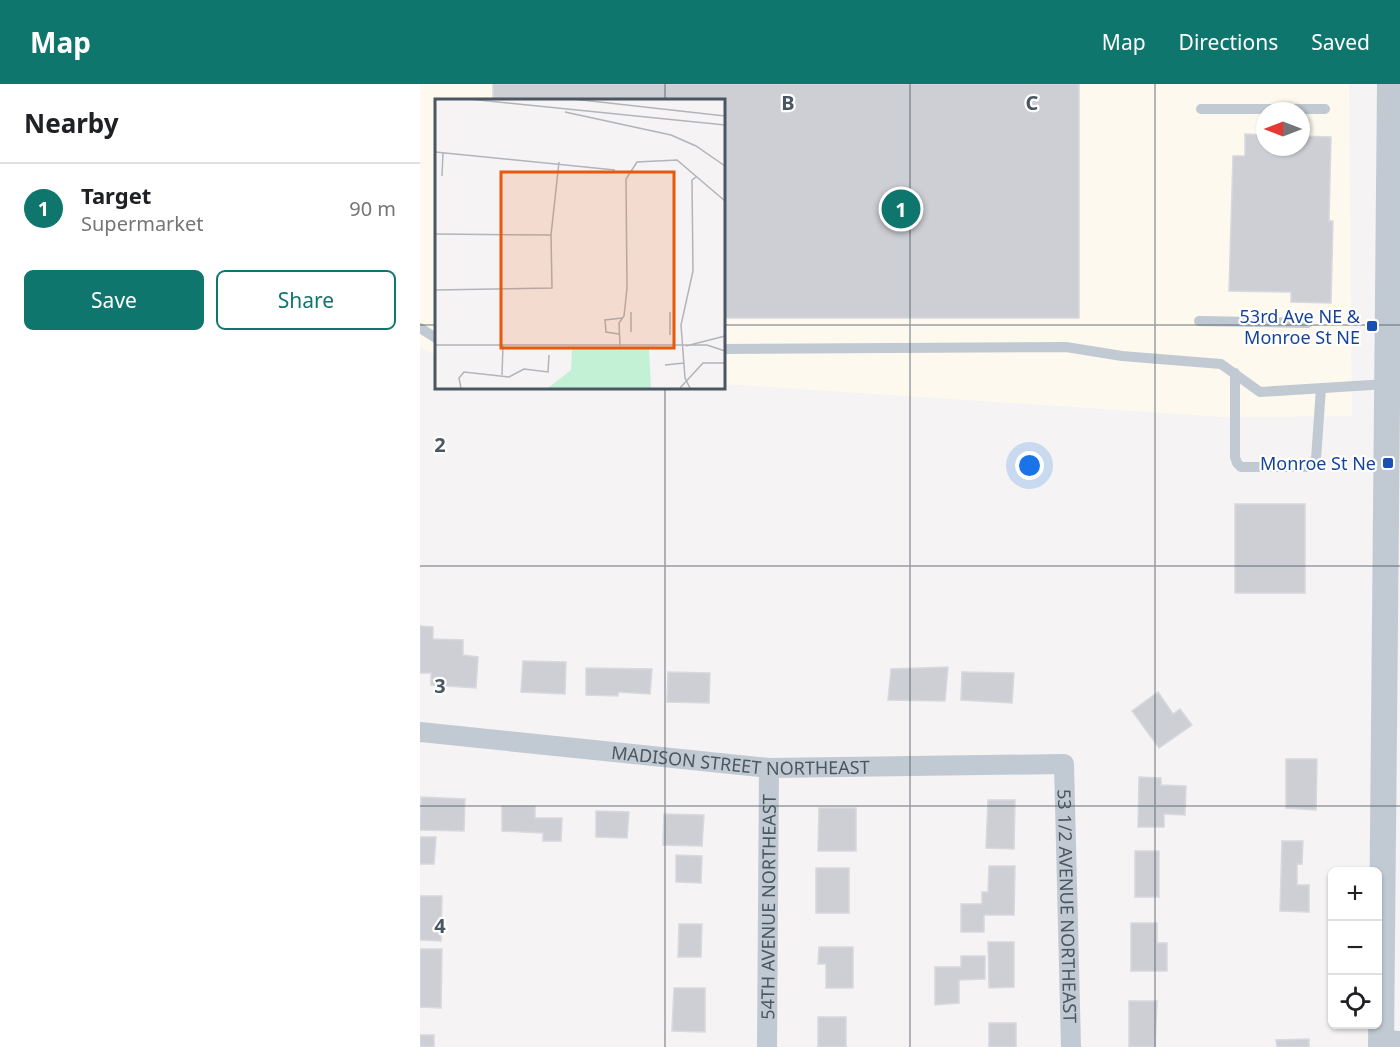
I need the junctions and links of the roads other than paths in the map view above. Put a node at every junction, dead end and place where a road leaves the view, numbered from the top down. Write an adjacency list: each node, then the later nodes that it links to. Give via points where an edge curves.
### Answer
1 (1390, 84): 10 (street)
2 (1202, 109): 3 (lane)
3 (1325, 109)
4 (1199, 321): 5 (lane)
5 (1308, 323)
6 (420, 328): 7 (lane)
7 (435, 337)
8 (724, 349): 9 (lane, via 1066,347 1221,364)
9 (1234, 373): 11 (lane, via 1260,392); 11 (lane, via 1234,458 1241,467 1313,464)
10 (1388, 384): 11 (lane); 15 (street)
11 (1321, 388)
12 (420, 732): 14 (street, MADISON STREET NORTHEAST)
13 (1064, 764): 14 (street, MADISON STREET NORTHEAST); 17 (street, 53 1/2 AVENUE NORTHEAST)
14 (769, 768): 16 (street, 54TH AVENUE NORTHEAST)
15 (1388, 1043)
16 (766, 1047)
17 (1071, 1047)

